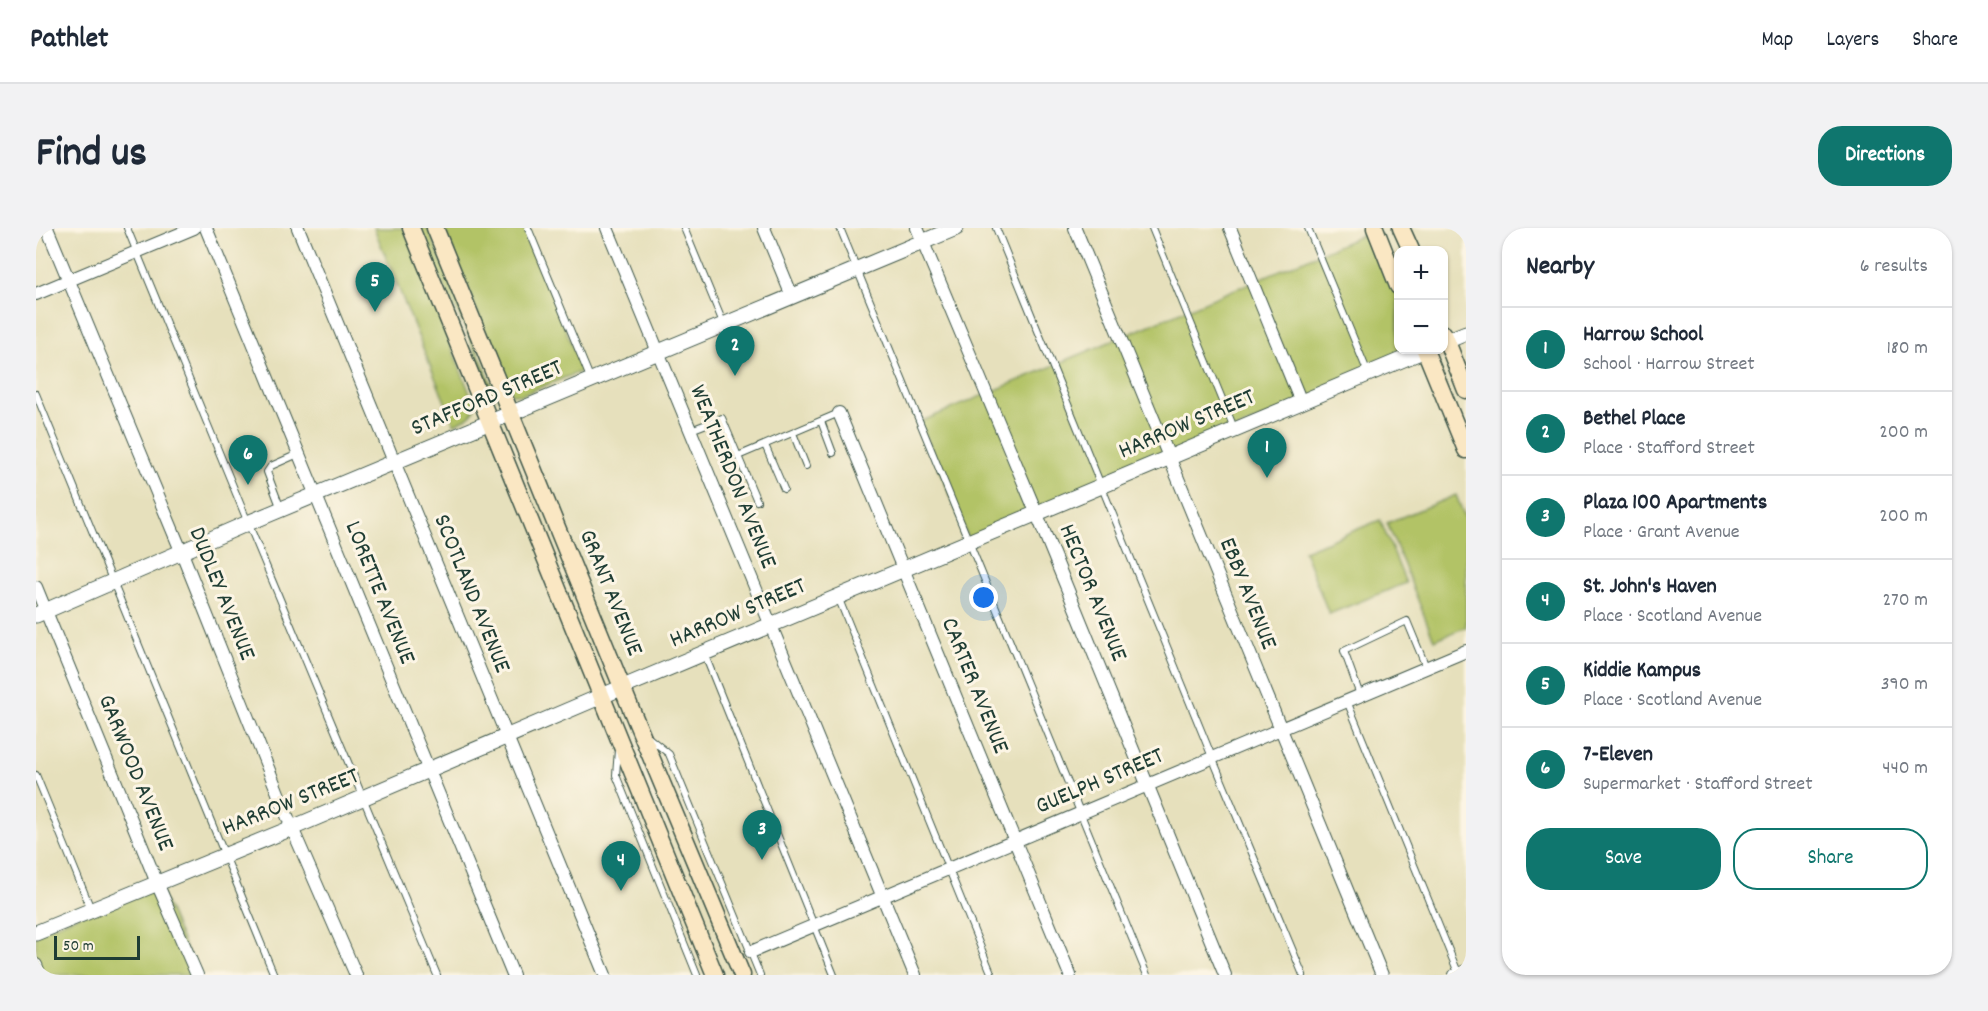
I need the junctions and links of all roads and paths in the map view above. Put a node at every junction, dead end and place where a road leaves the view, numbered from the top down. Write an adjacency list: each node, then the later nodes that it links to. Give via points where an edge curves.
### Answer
1 (47, 228): 26 (street, DUDLEY AVENUE)
2 (127, 228): 23 (lane)
3 (194, 228): 23 (street)
4 (206, 228): 51 (street, LORETTE AVENUE)
5 (298, 228): 54 (street, SCOTLAND AVENUE)
6 (411, 228): 44 (main road, GRANT AVENUE)
7 (435, 228): 42 (main road, GRANT AVENUE)
8 (528, 228): 37 (lane)
9 (607, 228): 33 (street, WEATHERDON AVENUE)
10 (684, 228): 29 (lane)
11 (764, 228): 28 (street)
12 (840, 228): 24 (lane)
13 (956, 228): 21 (street, STAFFORD STREET)
14 (996, 228): 56 (lane)
15 (1075, 228): 53 (street, EBBY AVENUE)
16 (1152, 228): 45 (lane)
17 (1230, 228): 40 (street)
18 (1308, 228): 36 (lane)
19 (1375, 228): 25 (main road)
20 (1401, 228): 22 (main road)
21 (920, 235): 24 (street, STAFFORD STREET); 61 (street, HECTOR AVENUE)
22 (1408, 246)
23 (137, 252): 26 (street); 62 (lane)
24 (857, 269): 28 (street, STAFFORD STREET); 63 (lane)
25 (1394, 276)
26 (69, 280): 27 (street); 64 (street, DUDLEY AVENUE)
27 (36, 294)
28 (792, 296): 29 (street, STAFFORD STREET)
29 (724, 325): 33 (street, STAFFORD STREET)
30 (1466, 333): 31 (street)
31 (1448, 338)
32 (1448, 348): 38 (main road)
33 (658, 352): 37 (street, STAFFORD STREET); 46 (street, WEATHERDON AVENUE)
34 (1416, 354): 36 (street, HARROW STREET)
35 (1427, 354): 49 (main road)
36 (1368, 374): 40 (street, HARROW STREET)
37 (591, 380): 42 (street, STAFFORD STREET)
38 (1466, 390)
39 (36, 394): 66 (lane)
40 (1301, 402): 45 (street, HARROW STREET)
41 (840, 413): 43 (lane); 65 (street, CARTER AVENUE)
42 (510, 414): 44 (street, STAFFORD STREET); 74 (main road, GRANT AVENUE)
43 (820, 421): 47 (lane); 50 (lane)
44 (490, 422): 54 (street, STAFFORD STREET); 76 (main road, GRANT AVENUE)
45 (1234, 429): 53 (street, HARROW STREET)
46 (690, 430): 52 (lane, via 722,418); 70 (street, WEATHERDON AVENUE)
47 (793, 433): 48 (lane); 55 (lane)
48 (765, 445): 52 (lane); 57 (lane)
49 (1466, 450)
50 (833, 453)
51 (299, 454): 58 (street, LORETTE AVENUE); 60 (lane, via 271,466 267,472)
52 (738, 456): 59 (lane)
53 (1169, 458): 56 (street, HARROW STREET); 78 (street, EBBY AVENUE)
54 (394, 462): 58 (street, STAFFORD STREET); 80 (street, SCOTLAND AVENUE)
55 (806, 466)
56 (1101, 485): 61 (street, HARROW STREET); 82 (lane)
57 (784, 489)
58 (316, 495): 60 (street, STAFFORD STREET); 83 (street, LORETTE AVENUE)
59 (757, 501)
60 (281, 509): 62 (street, STAFFORD STREET)
61 (1036, 512): 63 (street, HARROW STREET); 85 (street, HECTOR AVENUE)
62 (248, 523): 64 (street, STAFFORD STREET); 86 (lane)
63 (969, 541): 65 (street, HARROW STREET); 87 (lane)
64 (182, 553): 66 (street, STAFFORD STREET); 88 (street, DUDLEY AVENUE)
65 (903, 569): 68 (street, HARROW STREET); 89 (street, CARTER AVENUE)
66 (113, 582): 69 (street, STAFFORD STREET); 90 (lane)
67 (36, 586): 69 (street, GARWOOD AVENUE)
68 (838, 596): 70 (street, HARROW STREET); 91 (lane)
69 (41, 612): 92 (street, GARWOOD AVENUE)
70 (770, 625): 72 (street, HARROW STREET); 93 (street, WEATHERDON AVENUE)
71 (1466, 651): 73 (street, GUELPH STREET)
72 (704, 653): 74 (street, HARROW STREET); 95 (lane)
73 (1426, 667): 75 (street, GUELPH STREET); 75 (lane, via 1407,621 1344,651)
74 (622, 687): 76 (street, HARROW STREET); 79 (main road, GRANT AVENUE)
75 (1360, 695): 77 (street, GUELPH STREET)
76 (602, 696): 80 (street, HARROW STREET); 81 (main road, GRANT AVENUE)
77 (1347, 700): 78 (street, GUELPH STREET); 99 (lane)
78 (1280, 729): 82 (street, GUELPH STREET); 118 (street, EBBY AVENUE)
79 (642, 732): 97 (lane, via 669,754); 109 (main road, GRANT AVENUE)
80 (507, 737): 83 (street, HARROW STREET); 106 (street, SCOTLAND AVENUE)
81 (619, 740): 107 (lane, via 616,775); 108 (main road, GRANT AVENUE)
82 (1212, 757): 85 (street, GUELPH STREET); 117 (lane)
83 (429, 770): 86 (street, HARROW STREET); 105 (street, LORETTE AVENUE)
84 (36, 775): 94 (lane)
85 (1147, 785): 87 (street, GUELPH STREET); 116 (street, HECTOR AVENUE)
86 (363, 798): 88 (street, HARROW STREET); 104 (lane)
87 (1081, 812): 89 (street, GUELPH STREET); 115 (lane)
88 (292, 828): 90 (street, HARROW STREET); 103 (street, DUDLEY AVENUE)
89 (1015, 841): 91 (street, GUELPH STREET); 114 (street, CARTER AVENUE)
90 (226, 855): 92 (street, HARROW STREET); 102 (lane)
91 (949, 869): 93 (street, GUELPH STREET); 113 (lane)
92 (157, 883): 94 (street, HARROW STREET); 101 (street, GARWOOD AVENUE)
93 (882, 898): 95 (street, GUELPH STREET); 112 (street, WEATHERDON AVENUE)
94 (91, 910): 96 (street, HARROW STREET)
95 (813, 925): 97 (street, GUELPH STREET); 111 (lane)
96 (36, 933)
97 (751, 952): 110 (lane)
98 (36, 965): 100 (street)
99 (1460, 974)
100 (40, 975)
101 (196, 975)
102 (274, 975)
103 (356, 975)
104 (437, 975)
105 (513, 975)
106 (605, 975)
107 (697, 975)
108 (715, 975)
109 (742, 975)
110 (760, 975)
111 (834, 975)
112 (915, 975)
113 (992, 975)
114 (1070, 975)
115 (1148, 975)
116 (1225, 975)
117 (1303, 975)
118 (1382, 975)

